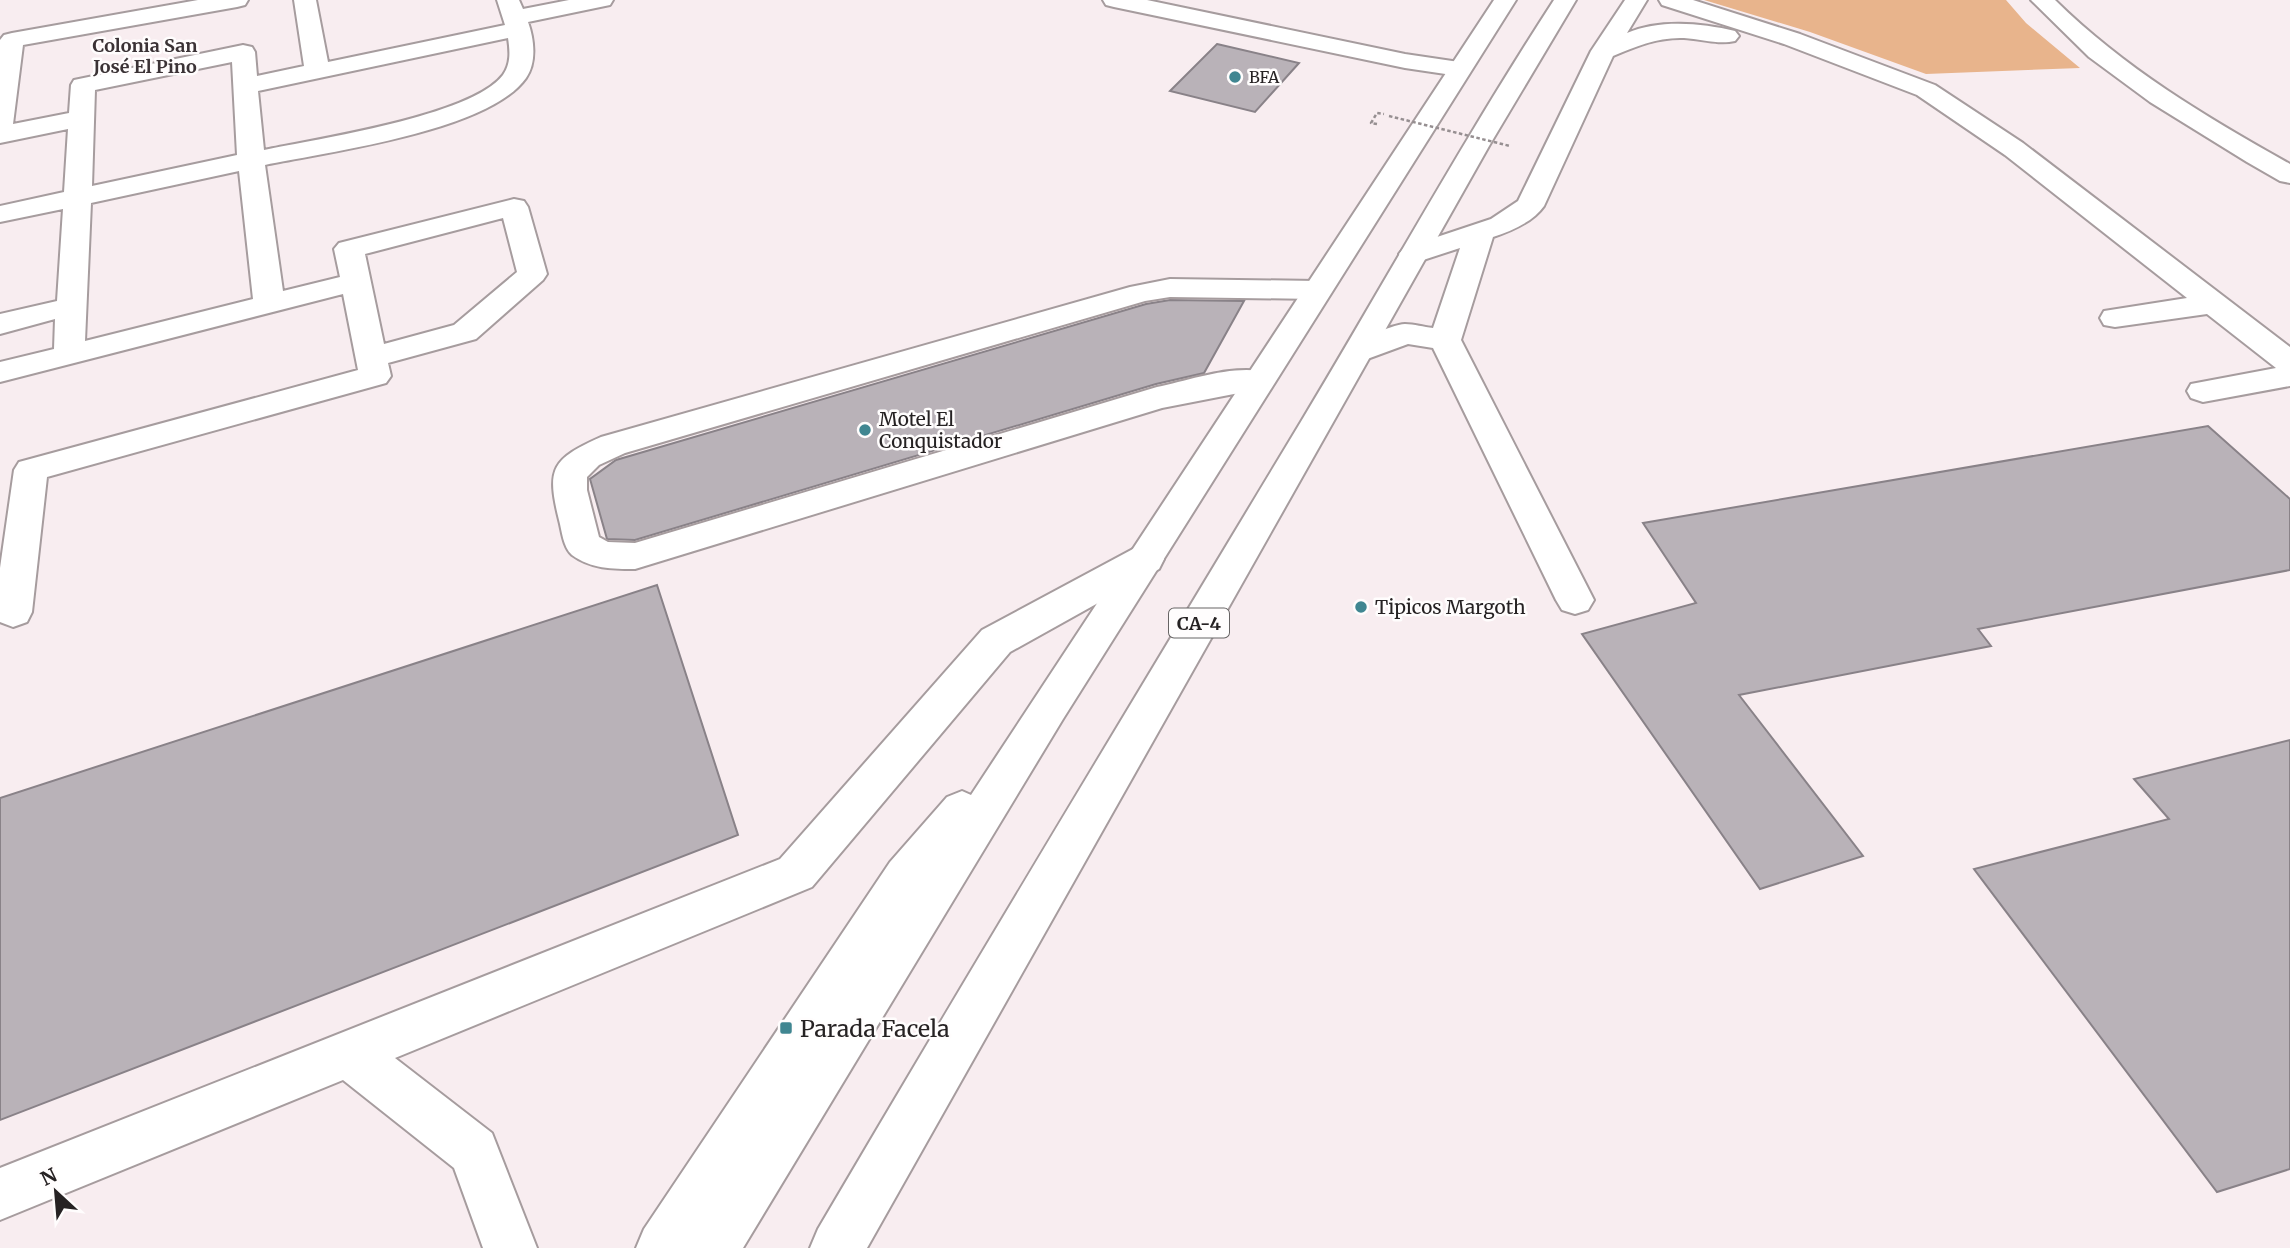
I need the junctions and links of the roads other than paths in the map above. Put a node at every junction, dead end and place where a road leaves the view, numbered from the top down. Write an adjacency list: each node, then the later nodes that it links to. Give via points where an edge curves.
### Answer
1 (101, 0): 12 (main road)
2 (237, 0): 12 (main road)
3 (305, 0): 16 (main road)
4 (602, 0): 11 (main road)
5 (1114, 0): 15 (main road)
6 (1505, 0): 15 (main road)
7 (1565, 0): 26 (main road, CA-4)
8 (1636, 0): 13 (main road)
9 (1670, 0): 14 (main road)
10 (2042, 0): 22 (main road, via 2095,52 2188,117)
11 (514, 16): 16 (main road); 21 (main road, via 522,62 510,84 465,110)
12 (99, 25): 19 (main road, via 12,40)
13 (1603, 51): 14 (main road, via 1644,34 1682,31 1755,40); 25 (main road, via 1530,206)
14 (1865, 68): 30 (main road, via 1926,90 2003,142)
15 (1459, 69): 28 (main road)
16 (317, 71): 17 (main road)
17 (246, 86): 18 (main road, via 243,52 83,85); 21 (main road)
18 (82, 118): 20 (main road); 23 (main road)
19 (0, 125)
20 (0, 135)
21 (251, 160): 23 (main road); 29 (main road)
22 (2290, 175)
23 (79, 198): 24 (main road); 31 (main road)
24 (0, 214)
25 (1480, 232): 26 (main road); 34 (main road)
26 (1414, 254): 35 (main road, CA-4)
27 (356, 282): 29 (main road); 37 (main road); 37 (main road, via 349,248 514,207 532,274 465,332)
28 (1317, 290): 41 (main road); 41 (main road, via 1170,288 1140,293 613,445 587,457 570,473 569,490 583,544 602,555 635,556 1157,398)
29 (269, 304): 36 (main road)
30 (2213, 304): 32 (main road); 38 (main road)
31 (72, 306): 33 (main road); 36 (main road)
32 (2115, 318)
33 (0, 324)
34 (1445, 340): 35 (main road, via 1405,334); 44 (main road)
35 (1359, 352): 52 (main road, CA-4)
36 (69, 355): 39 (main road)
37 (371, 357): 45 (main road, via 375,376 31,470)
38 (2290, 363)
39 (0, 372)
40 (2290, 376): 42 (main road)
41 (1259, 380): 43 (main road)
42 (2203, 391)
43 (1146, 559): 46 (main road); 47 (main road, via 996,641 796,873)
44 (1574, 600)
45 (13, 612)
46 (1049, 707): 50 (main road, via 906,876); 51 (main road)
47 (348, 1054): 48 (main road); 49 (main road, via 474,1151)
48 (0, 1194)
49 (510, 1248)
50 (663, 1248)
51 (712, 1248)
52 (837, 1248)

